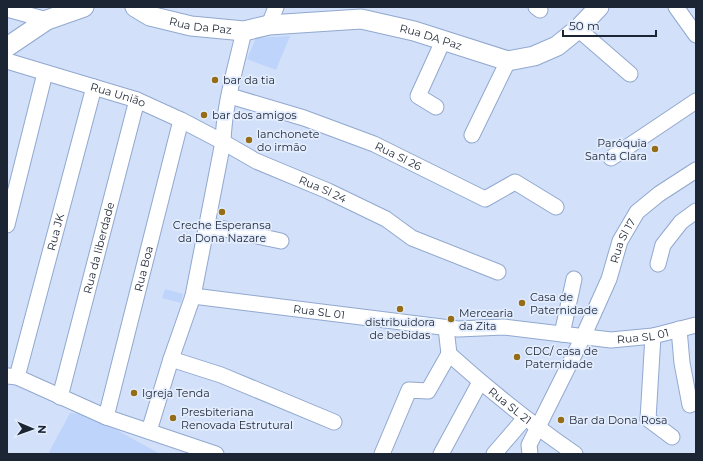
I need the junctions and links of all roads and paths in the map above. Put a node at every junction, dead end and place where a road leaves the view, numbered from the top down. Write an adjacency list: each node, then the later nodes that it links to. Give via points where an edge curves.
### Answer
1 (84, 7): 7 (street)
2 (135, 7): 10 (street, Rua Da Paz, via 150,16 191,26)
3 (276, 7): 8 (street)
4 (599, 7): 9 (street, Rua DA Paz)
5 (676, 7): 11 (street)
6 (7, 9): 7 (street)
7 (47, 20): 13 (street)
8 (269, 25): 10 (street, Rua DA Paz); 12 (street, Rua DA Paz, via 361,19)
9 (578, 29): 15 (street, Rua DA Paz, via 557,46 534,56); 17 (street)
10 (244, 31): 19 (street)
11 (696, 35)
12 (444, 41): 15 (street, Rua DA Paz); 22 (street, via 418,96)
13 (7, 47)
14 (7, 61): 16 (street, Rua União)
15 (508, 61): 24 (street)
16 (45, 73): 18 (street, Rua União); 30 (street)
17 (630, 74)
18 (94, 87): 20 (street, Rua União); 45 (street, Rua JK)
19 (230, 96): 25 (street); 28 (street, Rua Sl 26, via 304,118 374,144 485,198 515,182)
20 (137, 100): 23 (street, Rua União); 47 (street, Rua da liberdade)
21 (696, 100): 26 (street)
22 (436, 107)
23 (181, 120): 25 (street, Rua União); 49 (street, Rua Boa)
24 (472, 135)
25 (223, 142): 31 (street); 34 (street, Rua Sl 24, via 256,161 386,219 412,238)
26 (611, 158)
27 (696, 170): 42 (street, Rua Sl 17, via 637,212 620,240 609,279)
28 (556, 207)
29 (696, 211): 33 (street, via 681,222 663,245)
30 (7, 225)
31 (206, 225): 32 (street); 36 (street)
32 (281, 241)
33 (658, 264)
34 (498, 272)
35 (574, 279): 40 (street)
36 (193, 296): 38 (street, Rua SL 01); 44 (street)
37 (696, 325): 39 (street, Rua SL 01)
38 (446, 328): 40 (street, Rua SL 01, via 458,330 504,327); 43 (street)
39 (679, 329): 41 (street, Rua SL 01); 48 (street, Rua SL 01)
40 (562, 334): 42 (street, Rua SL 01)
41 (653, 336): 42 (street, Rua SL 01, via 611,340); 54 (street, via 648,419)
42 (583, 337): 52 (street, Rua Sl 17)
43 (449, 354): 46 (street, Rua SL 21); 57 (street, via 428,390 409,390)
44 (171, 359): 51 (street, via 221,375); 53 (street)
45 (12, 376): 47 (street)
46 (480, 382): 50 (street, Rua SL 21); 58 (street, Rua SL 21)
47 (60, 397): 49 (street)
48 (690, 405)
49 (106, 417): 53 (street)
50 (525, 418): 52 (street, Rua SL 21); 59 (street, Rua SL 21)
51 (334, 422)
52 (537, 428): 55 (street, Rua Sl 17, via 529,445); 60 (street, Rua SL 21)
53 (149, 431): 56 (street)
54 (672, 437)
55 (529, 453)
56 (216, 454)
57 (382, 454)
58 (441, 454)
59 (494, 454)
60 (575, 454)

